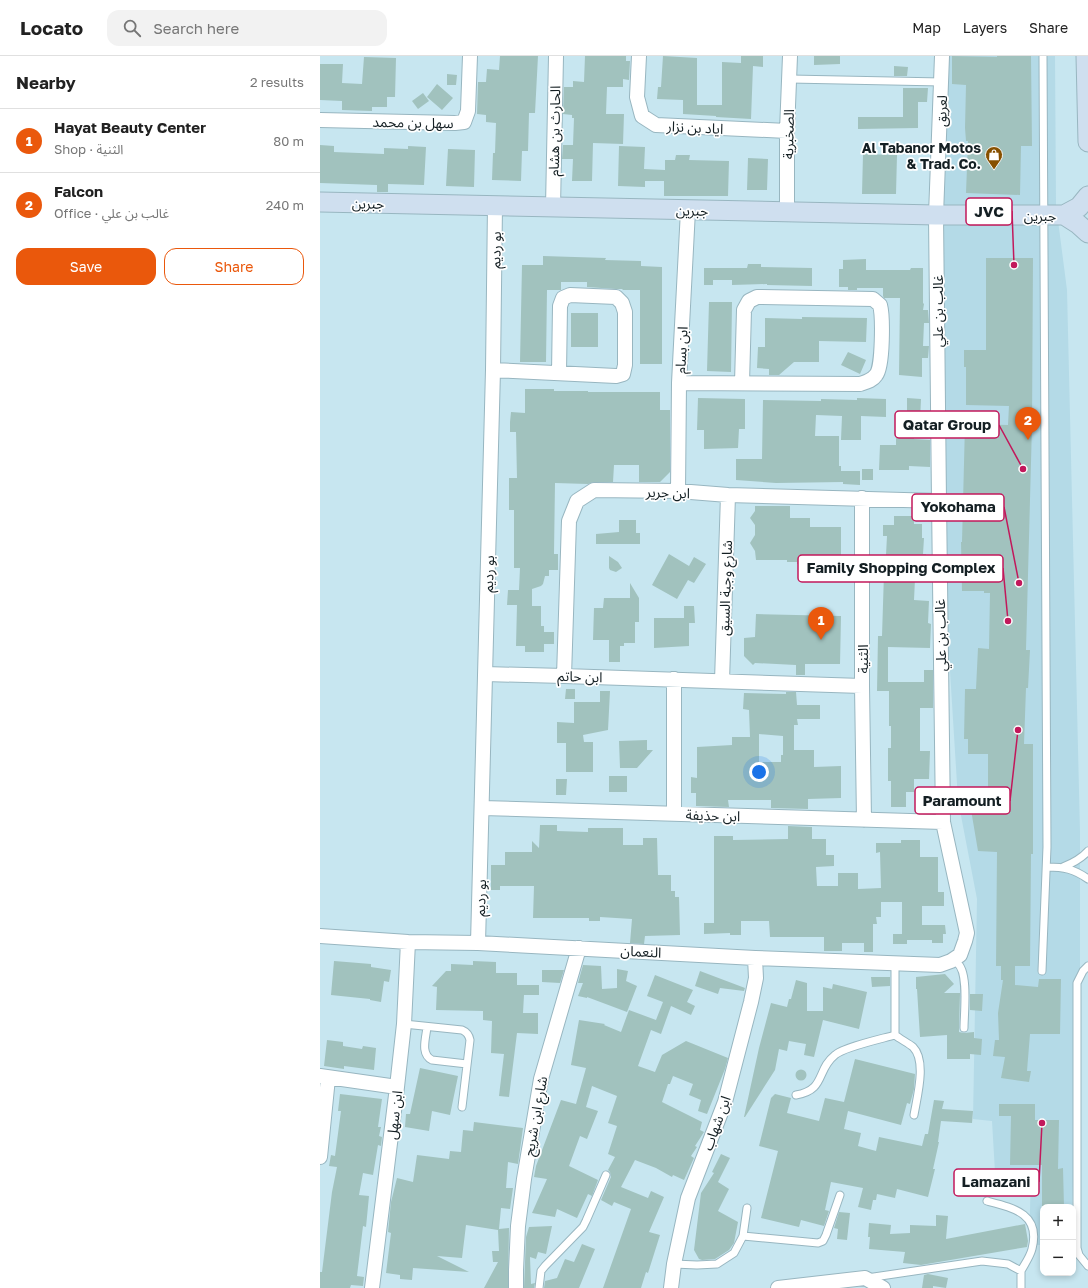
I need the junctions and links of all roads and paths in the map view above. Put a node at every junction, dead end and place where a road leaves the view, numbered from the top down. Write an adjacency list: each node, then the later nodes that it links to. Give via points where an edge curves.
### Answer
1 (470, 56): 10 (street, سهل بن محمد, via 468,111 464,122)
2 (556, 56): 16 (street, الحارث بن هشام)
3 (638, 56): 11 (street, اياد بن نزار, via 637,96 642,116 656,125)
4 (790, 56): 8 (street, الصخبرية)
5 (942, 56): 9 (street, لعريق)
6 (1044, 56): 20 (lane)
7 (1086, 56): 12 (street)
8 (790, 79): 9 (lane); 11 (street, الصخبرية)
9 (942, 82): 19 (street, لعريق)
10 (320, 120)
11 (787, 131): 18 (street, الصخبرية)
12 (1088, 142)
13 (1088, 196): 21 (street, جبرين, via 1078,207)
14 (320, 202): 15 (street, جبرين)
15 (495, 205): 16 (street, جبرين); 23 (street, بو رديم)
16 (553, 207): 17 (street, جبرين)
17 (688, 210): 18 (street, جبرين); 25 (street, ابن بسام)
18 (787, 212): 19 (street, جبرين)
19 (936, 215): 20 (street, جبرين); 30 (street, غالب بن علي)
20 (1044, 215): 21 (street, جبرين); 41 (lane)
21 (1064, 215): 22 (street, جبرين)
22 (1088, 233)
23 (494, 370): 24 (street); 31 (street, بو رديم)
24 (559, 373): 24 (street, via 616,376 623,374 625,312 622,303 616,297 570,295 564,298 560,306)
25 (679, 383): 26 (street); 27 (street, ابن بسام)
26 (742, 383): 26 (street, via 868,382 877,375 880,366 880,305 873,299 757,297 749,301 744,310)
27 (678, 491): 28 (street, ابن جرير); 32 (street, ابن جرير, via 594,490 577,501 569,521)
28 (728, 495): 29 (street, ابن جرير); 34 (street, شارع وجبة السيق)
29 (862, 498): 30 (street, ابن جرير); 35 (street, الثنية)
30 (939, 501): 39 (street, غالب بن علي)
31 (485, 674): 32 (street, ابن حاتم); 36 (street, بو رديم)
32 (564, 676): 33 (street, ابن حاتم)
33 (674, 679): 34 (street, ابن حاتم); 37 (street)
34 (722, 681): 35 (street, ابن حاتم)
35 (862, 686): 38 (street, الثنية)
36 (482, 808): 37 (street, ابن حذيفة); 46 (street, بو رديم)
37 (674, 814): 38 (street, ابن حذيفة)
38 (864, 820): 39 (street, ابن حذيفة)
39 (943, 822): 49 (street, غالب بن علي, via 967,933)
40 (1088, 851): 42 (lane, via 1083,857)
41 (1047, 867): 42 (lane); 52 (lane)
42 (1063, 867): 43 (lane)
43 (1088, 879)
44 (320, 936): 45 (street, النعمان)
45 (408, 942): 46 (street, النعمان); 53 (street, ابن سهل)
46 (478, 943): 47 (street, النعمان)
47 (578, 948): 48 (street, النعمان); 75 (street, شارع ابن شريح, via 541,1079 518,1226)
48 (756, 958): 50 (street, النعمان); 69 (street, ابن شهاب, via 756,978 725,1102 688,1198)
49 (956, 958): 50 (street, النعمان, via 940,965); 55 (lane, via 964,978)
50 (895, 964): 56 (lane)
51 (1088, 966): 70 (lane, via 1077,983 1077,1248)
52 (1042, 971)
53 (404, 1024): 54 (lane); 59 (street, ابن سهل)
54 (427, 1027): 57 (lane, via 425,1050 428,1058); 57 (lane, via 466,1032 470,1040)
55 (964, 1028)
56 (895, 1035): 60 (lane, via 836,1054 815,1087 806,1093); 62 (lane, via 913,1047 920,1061)
57 (467, 1064): 61 (lane)
58 (324, 1077): 59 (street); 63 (street)
59 (397, 1088): 74 (street, ابن سهل)
60 (796, 1095)
61 (462, 1107)
62 (914, 1115)
63 (320, 1157)
64 (606, 1175): 76 (lane, via 579,1232 541,1271)
65 (840, 1195): 68 (lane, via 823,1241 818,1243)
66 (987, 1201): 71 (lane, via 1018,1210 1029,1219 1034,1234 1032,1250)
67 (747, 1208): 68 (lane)
68 (743, 1236): 69 (lane, via 734,1253 717,1264)
69 (674, 1264): 77 (street, ابن شهاب)
70 (1088, 1266)
71 (1021, 1271): 72 (lane, via 1008,1264 982,1260); 80 (lane)
72 (865, 1278): 73 (street); 79 (street)
73 (812, 1286): 78 (street)
74 (372, 1288)
75 (516, 1288)
76 (539, 1288)
77 (671, 1288)
78 (778, 1288)
79 (883, 1288)
80 (1021, 1288)

